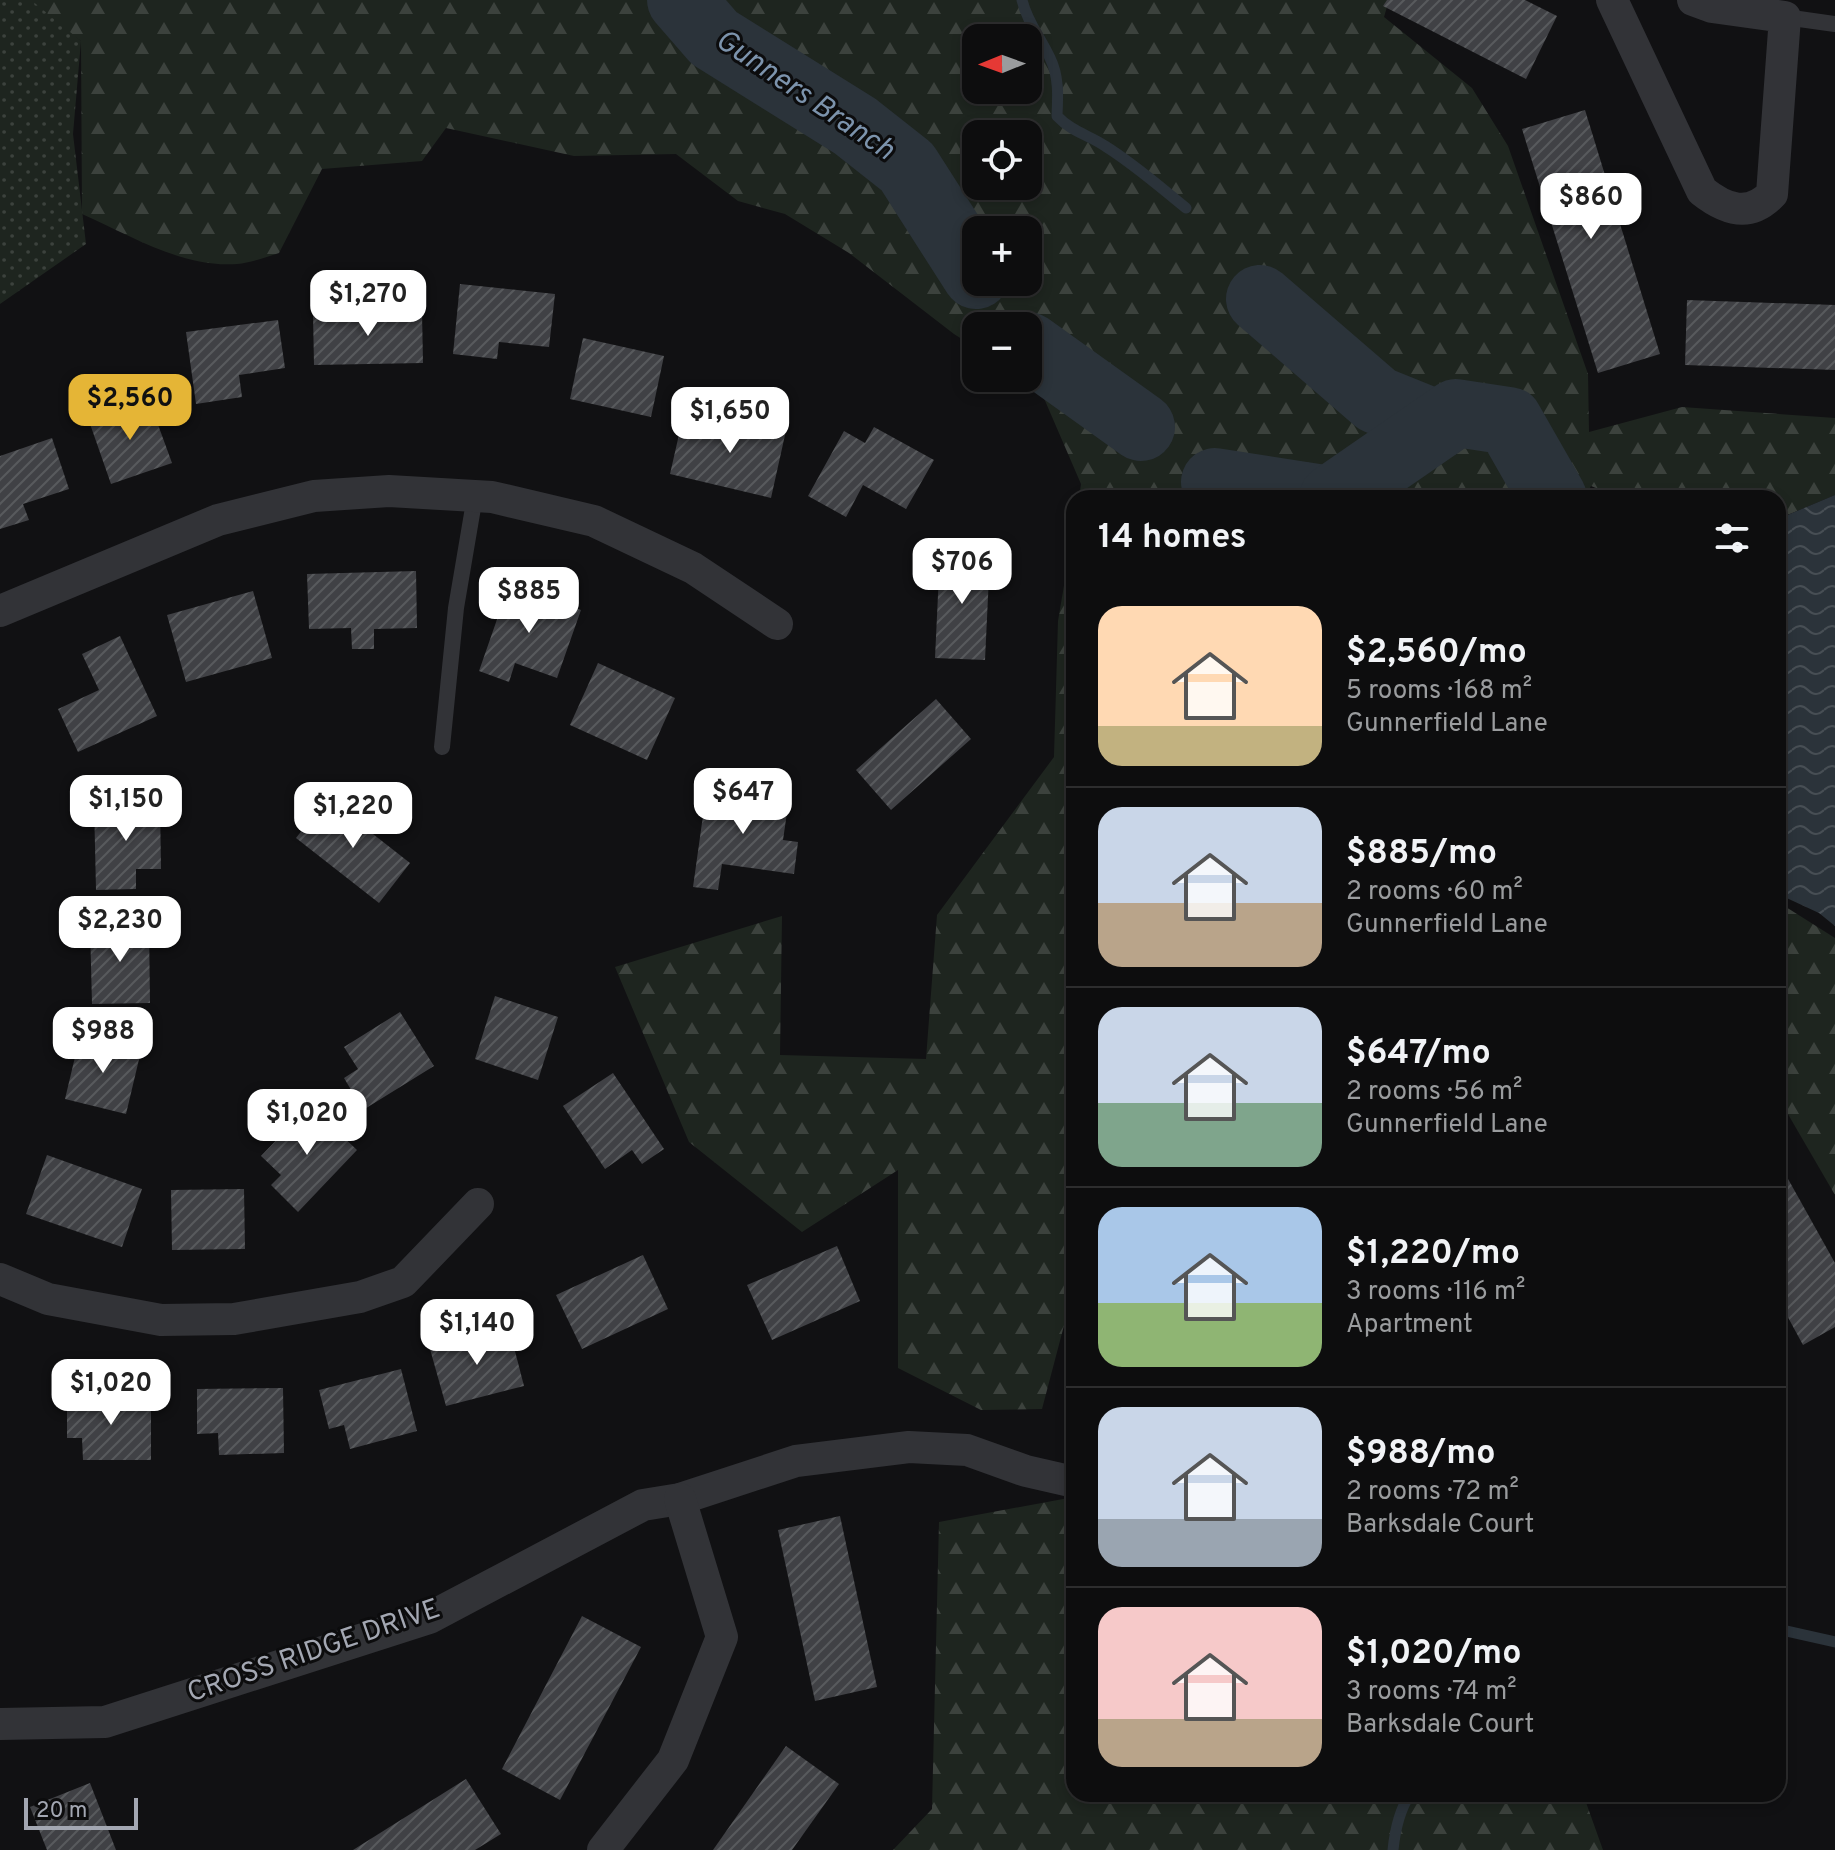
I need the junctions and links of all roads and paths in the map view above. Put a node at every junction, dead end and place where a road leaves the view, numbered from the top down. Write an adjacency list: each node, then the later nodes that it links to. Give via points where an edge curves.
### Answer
1 (1612, 0): 3 (street, via 1702,191 1739,210 1762,204 1772,194)
2 (1693, 0): 3 (street)
3 (1785, 17): 4 (lane)
4 (1835, 24)
5 (475, 496): 6 (street, via 389,491 314,496 218,520); 7 (street, via 594,521 693,568); 8 (lane, via 456,608)
6 (0, 611)
7 (777, 624)
8 (442, 747)
9 (478, 1204): 10 (street, via 403,1282 360,1297 234,1319 161,1320 48,1299)
10 (0, 1279)
11 (1066, 1480): 12 (street, CROSS RIDGE DRIVE, via 967,1450 909,1447 796,1461)
12 (680, 1499): 13 (street, CROSS RIDGE DRIVE, via 643,1505 429,1618 105,1722); 14 (street, via 722,1637 673,1760)
13 (0, 1724)
14 (603, 1850)

